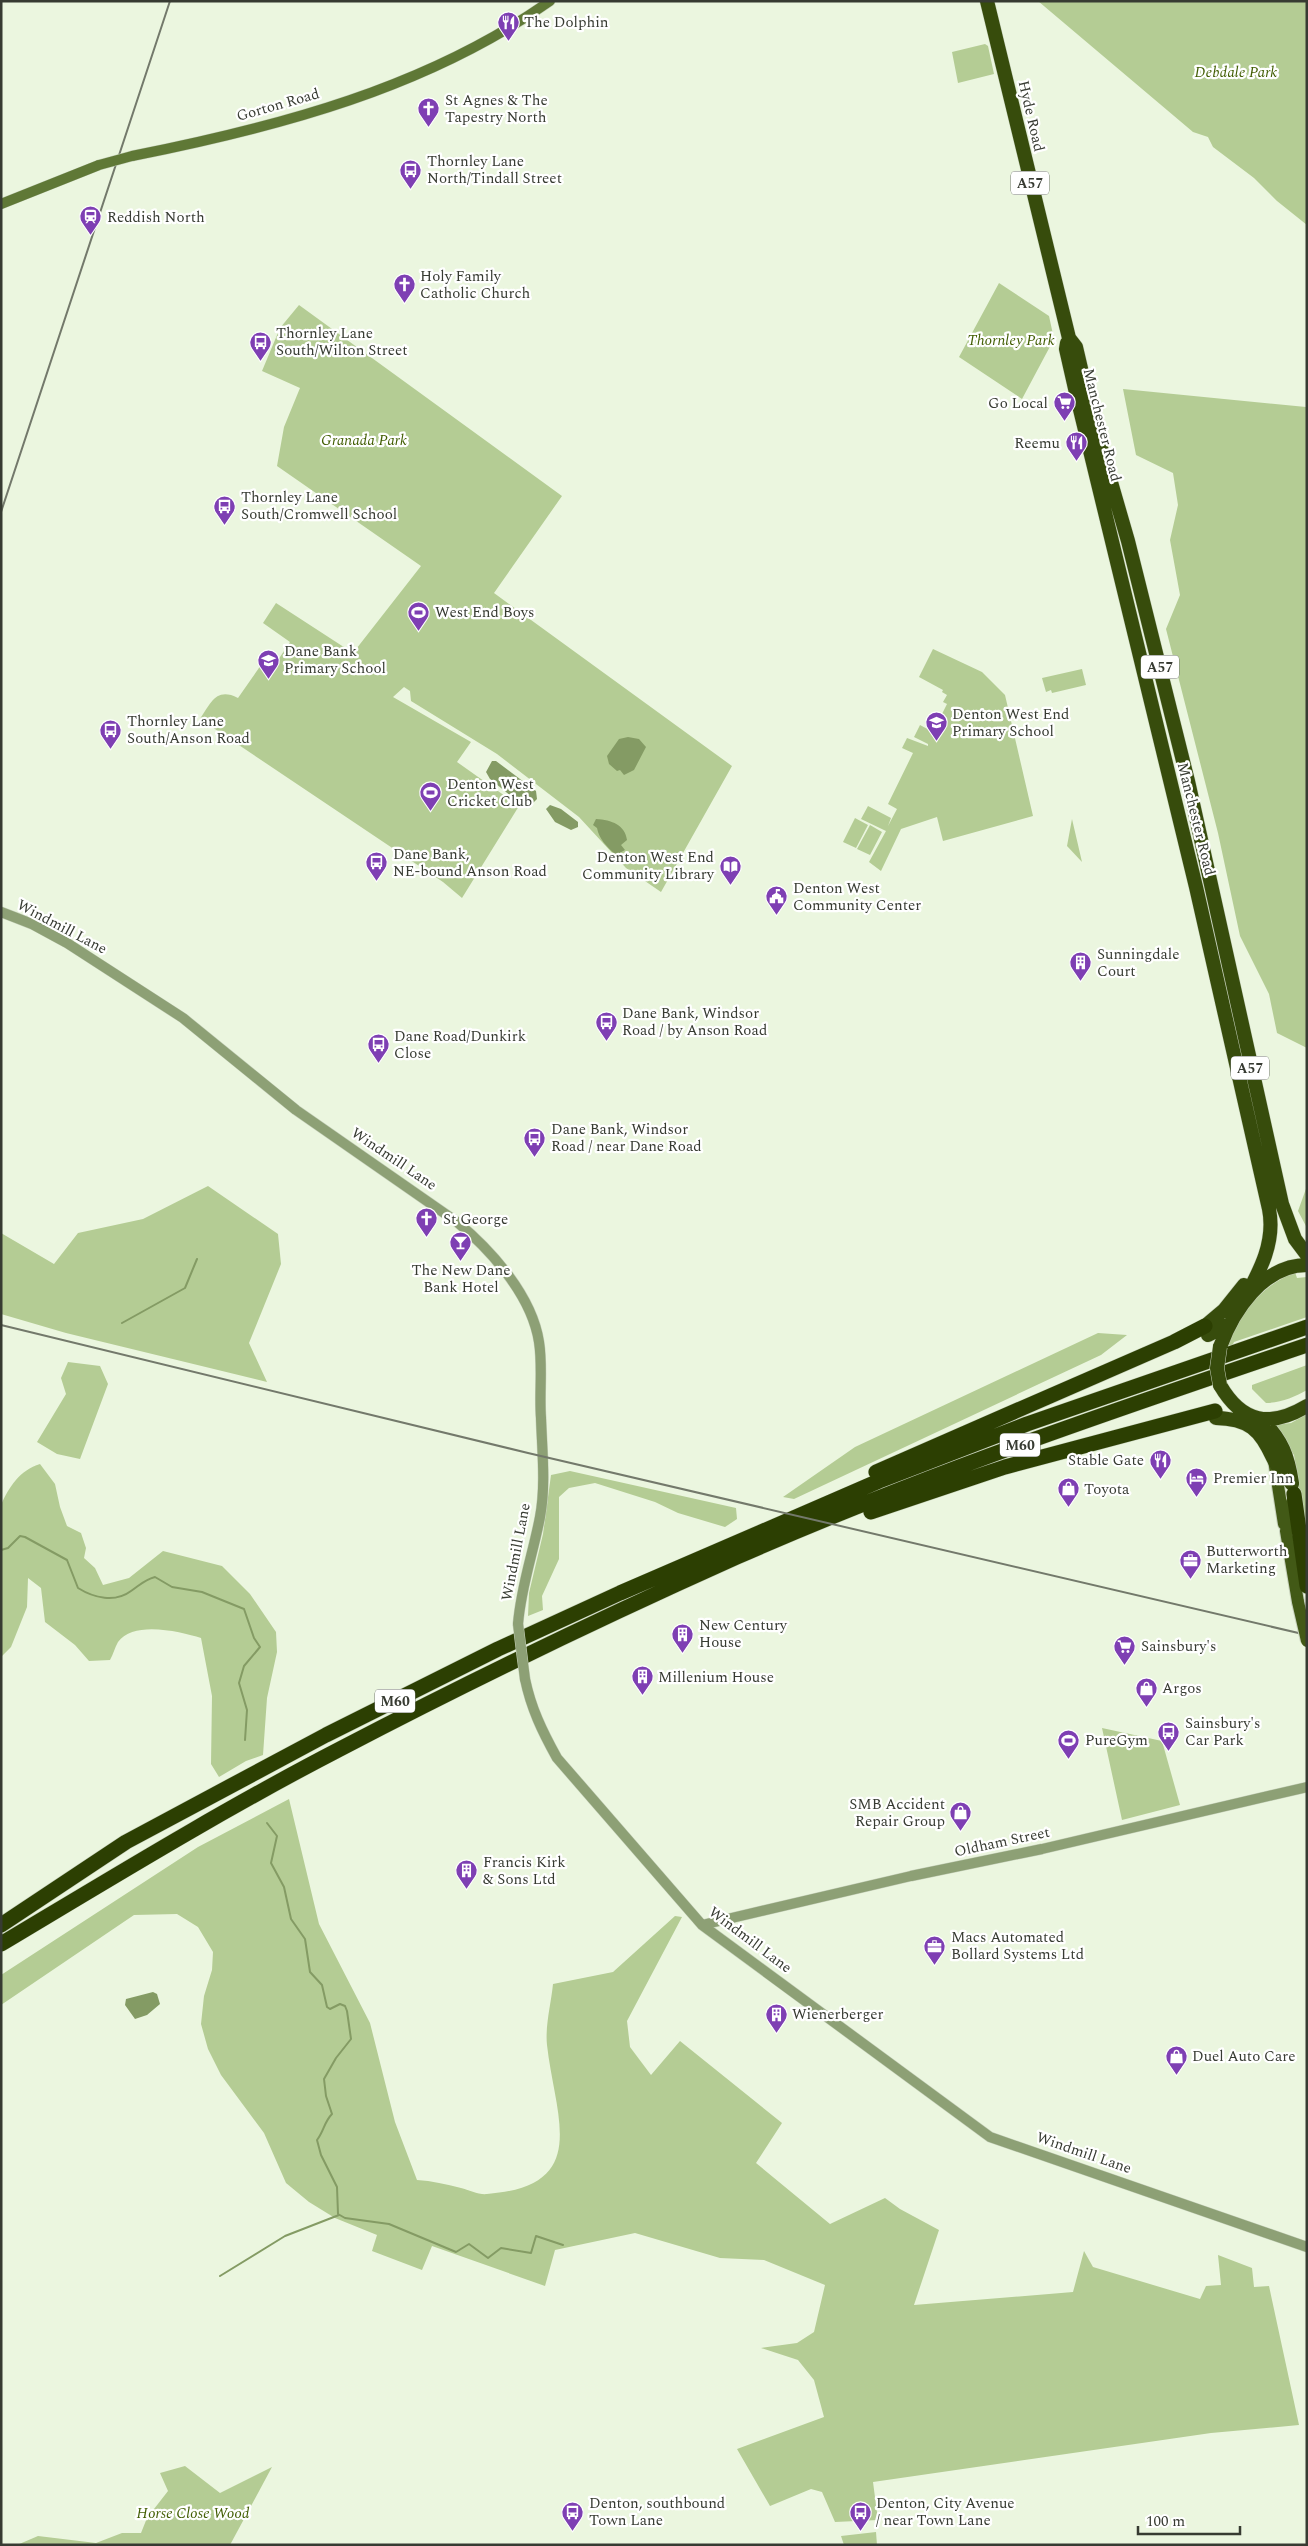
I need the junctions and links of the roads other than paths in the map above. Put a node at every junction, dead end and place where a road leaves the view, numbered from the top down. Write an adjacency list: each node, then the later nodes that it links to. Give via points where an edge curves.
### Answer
1 (550, 1): 3 (main road, Gorton Road, bridge, via 469,50 386,88 298,117 99,165)
2 (986, 1): 4 (highway, Hyde Road / A57)
3 (1, 204)
4 (1058, 296): 5 (highway, Manchester Road / A57)
5 (1069, 338): 6 (highway, Manchester Road / A57, via 1076,347); 7 (highway, Manchester Road / A57, via 1066,349 1076,393)
6 (1188, 781): 7 (highway, A57, via 1190,821 1201,876); 10 (highway, Manchester Road / A57, via 1282,1204 1295,1239)
7 (1196, 887): 9 (highway, Manchester Road / A57)
8 (1, 912): 28 (street, Windmill Lane, bridge, via 32,924 67,944 182,1018 296,1110 457,1222 480,1241 517,1288 539,1342 541,1515 520,1595 518,1624 530,1704 557,1758)
9 (1260, 1172): 12 (highway, Manchester Road / A57, via 1272,1222 1270,1240); 15 (highway, via 1266,1232 1261,1252 1250,1276)
10 (1307, 1255)
11 (1307, 1265): 12 (highway, via 1274,1275)
12 (1242, 1304): 13 (highway)
13 (1228, 1326): 15 (highway); 19 (highway, bridge, via 1217,1368 1220,1385 1227,1397)
14 (1307, 1327): 22 (highway, M60, via 1027,1424)
15 (1206, 1330): 22 (highway, M60, via 863,1478)
16 (1307, 1345): 24 (highway, M60, via 940,1474)
17 (1307, 1406): 19 (highway, via 1286,1416)
18 (1215, 1414): 19 (highway, via 1232,1410); 20 (highway, via 1247,1423 1264,1440); 24 (highway, M60, via 1196,1416 1005,1468)
19 (1256, 1418): 21 (highway, via 1276,1434 1283,1446)
20 (1274, 1460): 21 (highway); 23 (main road)
21 (1293, 1489): 23 (main road); 25 (highway)
22 (807, 1511): 29 (highway, M60, via 498,1649 326,1735 126,1842)
23 (1286, 1531): 26 (main road, bridge)
24 (738, 1557): 30 (highway, M60, via 585,1627 339,1749 139,1861)
25 (1307, 1586)
26 (1307, 1641)
27 (1307, 1787): 28 (street, Oldham Street)
28 (702, 1924): 31 (street, Windmill Lane, via 990,2137)
29 (1, 1925)
30 (1, 1944)
31 (1307, 2246)

